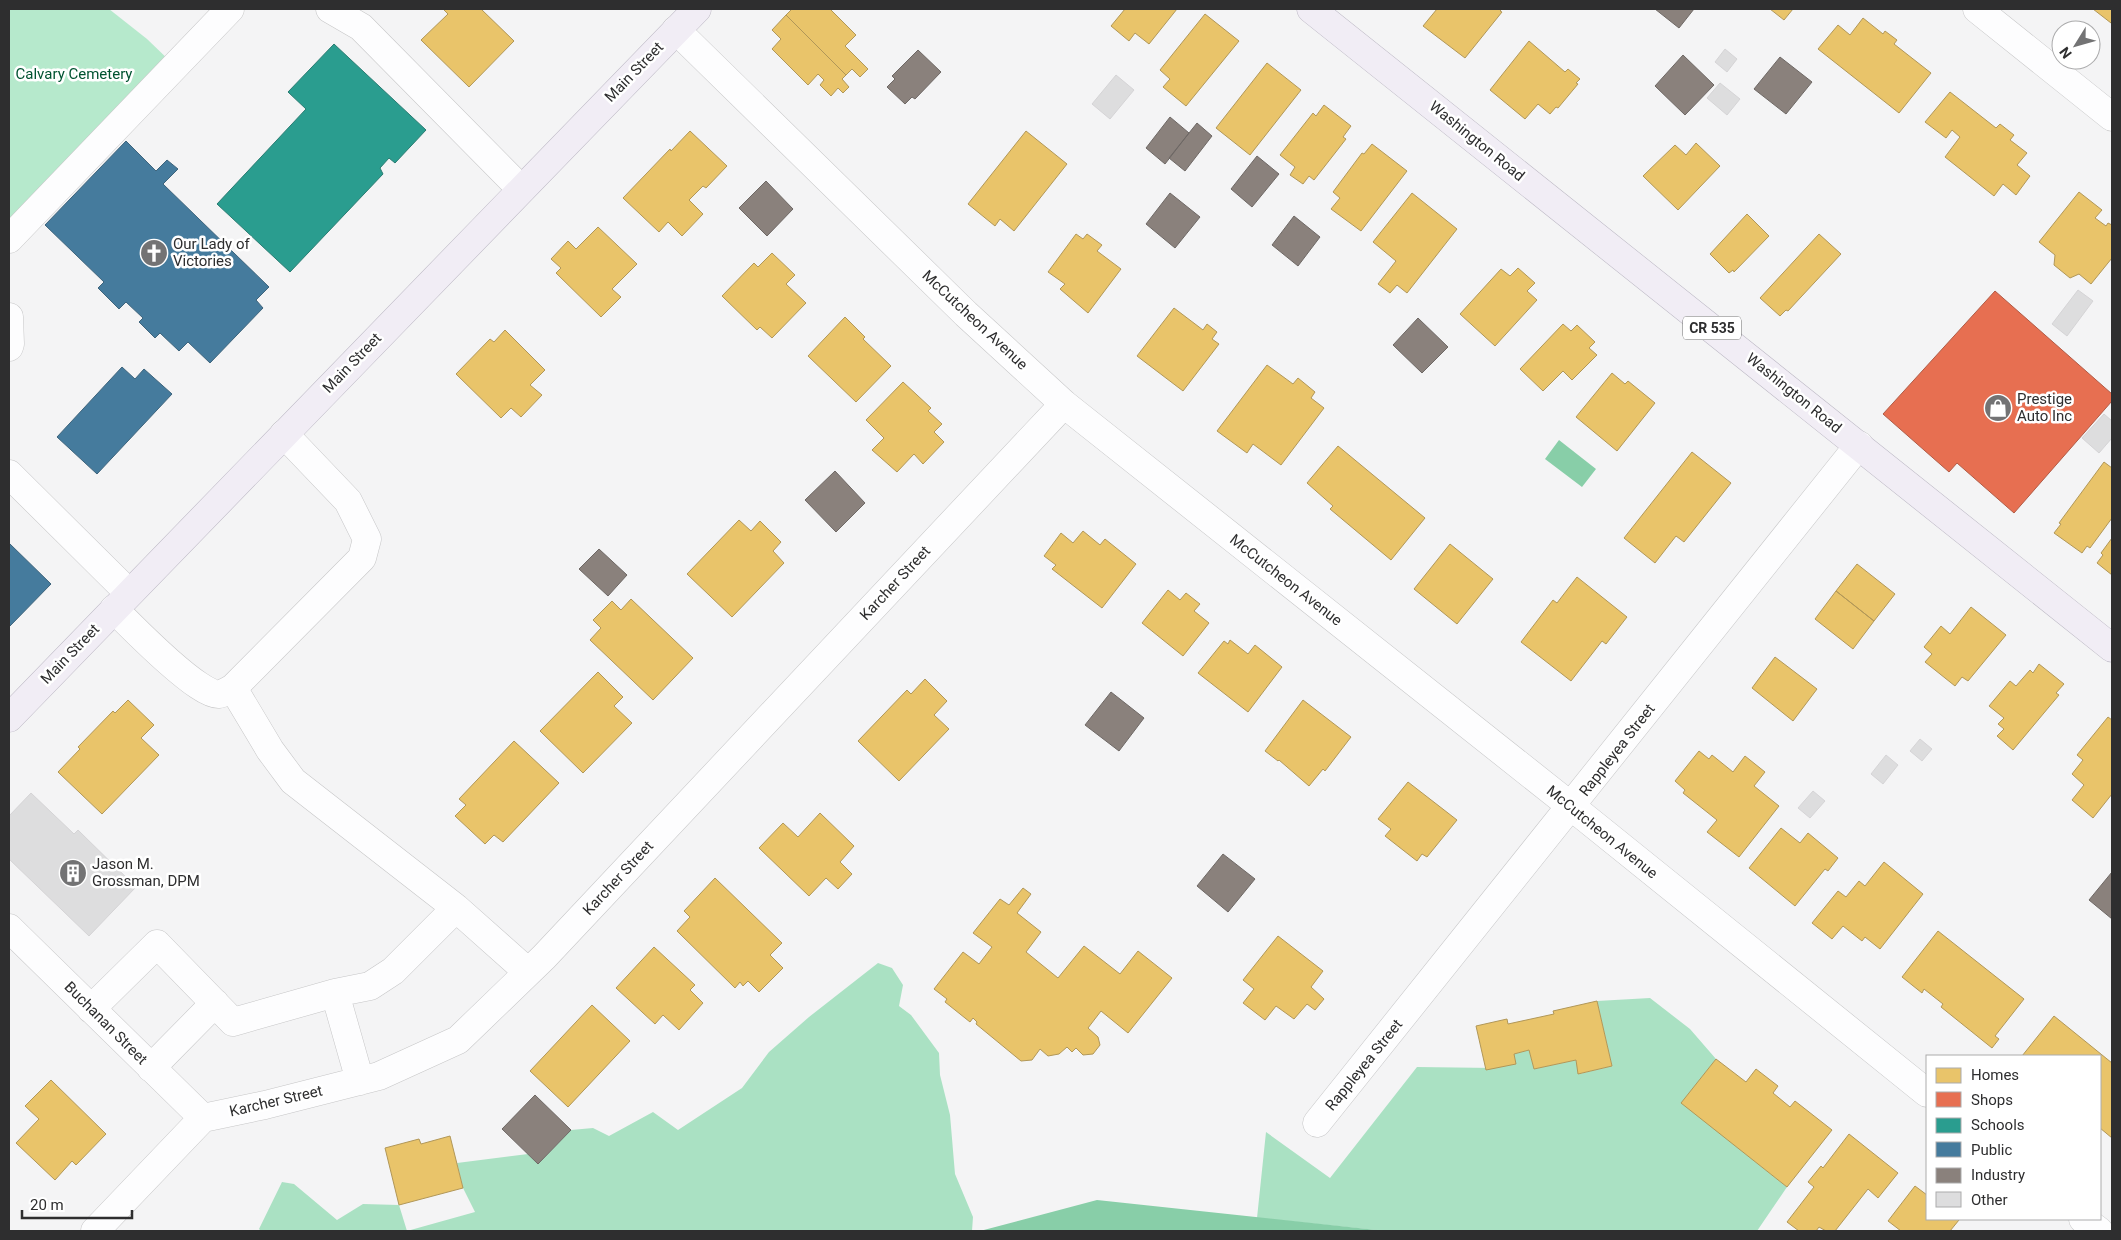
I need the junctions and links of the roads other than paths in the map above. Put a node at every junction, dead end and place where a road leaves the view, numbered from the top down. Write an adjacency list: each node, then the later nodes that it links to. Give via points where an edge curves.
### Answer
1 (230, 9): 9 (street)
2 (330, 9): 8 (street, via 361,27)
3 (697, 9): 6 (main road, Main Street)
4 (1311, 9): 14 (main road, Washington Road / CR 535)
5 (1977, 9): 7 (street)
6 (676, 30): 8 (main road, Main Street); 12 (street, McCutcheon Avenue, via 966,314)
7 (2112, 117)
8 (521, 189): 13 (main road, Main Street)
9 (9, 239)
10 (9, 317): 11 (street)
11 (9, 347)
12 (1064, 404): 20 (street, McCutcheon Avenue); 23 (street, Karcher Street)
13 (284, 434): 16 (main road, Main Street); 18 (street, via 348,501 367,538 362,558)
14 (1859, 445): 17 (main road, Washington Road / CR 535); 20 (street, Rappleyea Street)
15 (9, 474): 16 (street)
16 (121, 601): 18 (street, via 168,660 203,690 218,695); 19 (main road, Main Street)
17 (2112, 648)
18 (233, 688): 21 (street, via 270,750 293,781)
19 (9, 718)
20 (1572, 807): 29 (street, McCutcheon Avenue); 31 (street, Rappleyea Street)
21 (456, 908): 23 (street); 24 (street, via 393,971 370,986)
22 (9, 928): 26 (street, Buchanan Street)
23 (528, 972): 28 (street, Karcher Street, via 458,1040 379,1076)
24 (335, 993): 25 (street, via 233,1022); 28 (street)
25 (215, 1003): 26 (street, via 157,944); 27 (street)
26 (91, 1008): 27 (street, Buchanan Street)
27 (151, 1068): 30 (street, Buchanan Street)
28 (360, 1080): 30 (street, Karcher Street)
29 (1926, 1092)
30 (203, 1118): 33 (street)
31 (1317, 1123)
32 (2084, 1220): 34 (street)
33 (95, 1231)
34 (2099, 1231)

